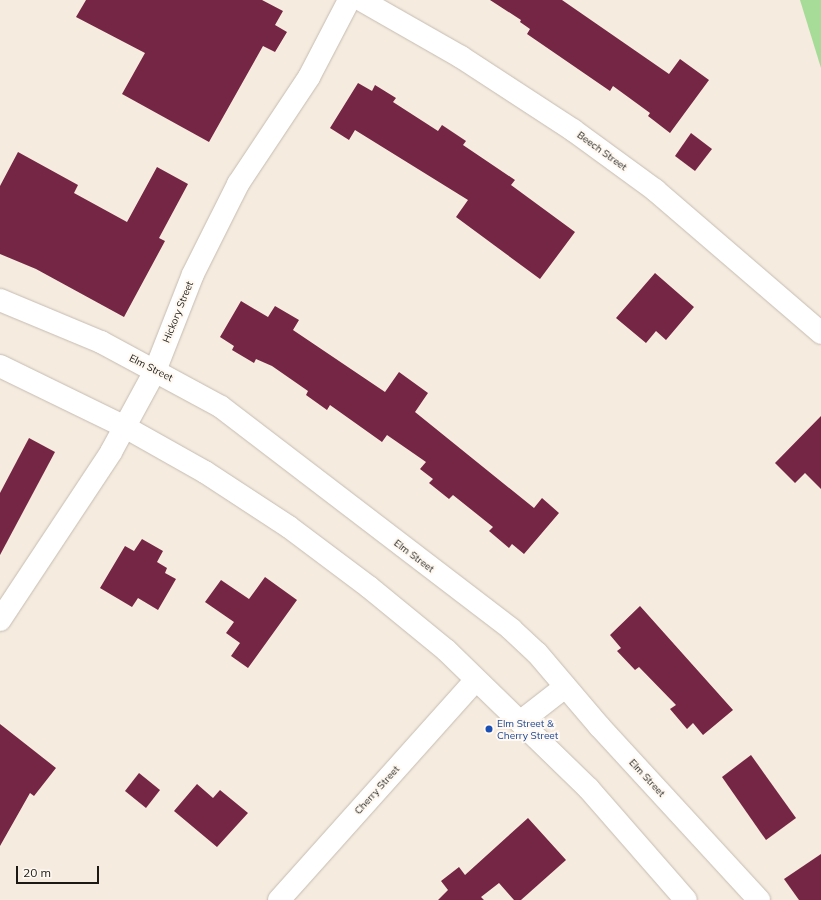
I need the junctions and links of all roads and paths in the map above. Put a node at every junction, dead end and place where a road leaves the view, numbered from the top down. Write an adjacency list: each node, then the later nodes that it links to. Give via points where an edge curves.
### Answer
1 (350, 0): 6 (street, Hickory Street, via 309,77 238,184 193,274)
2 (361, 0): 4 (street, Beech Street, via 461,57 573,130 655,190)
3 (0, 300): 6 (street, Elm Street, via 101,342)
4 (821, 333)
5 (0, 366): 7 (street)
6 (154, 371): 7 (street, Hickory Street); 10 (street, Elm Street, via 196,392 247,425 511,629 537,652)
7 (125, 426): 8 (street, Hickory Street, via 67,522); 9 (street, via 205,472 289,527 369,587)
8 (0, 620)
9 (476, 680): 11 (street); 12 (street, Cherry Street)
10 (565, 687): 11 (street); 14 (street, Elm Street)
11 (520, 722): 13 (street, via 589,789)
12 (279, 900)
13 (686, 900)
14 (759, 900)

